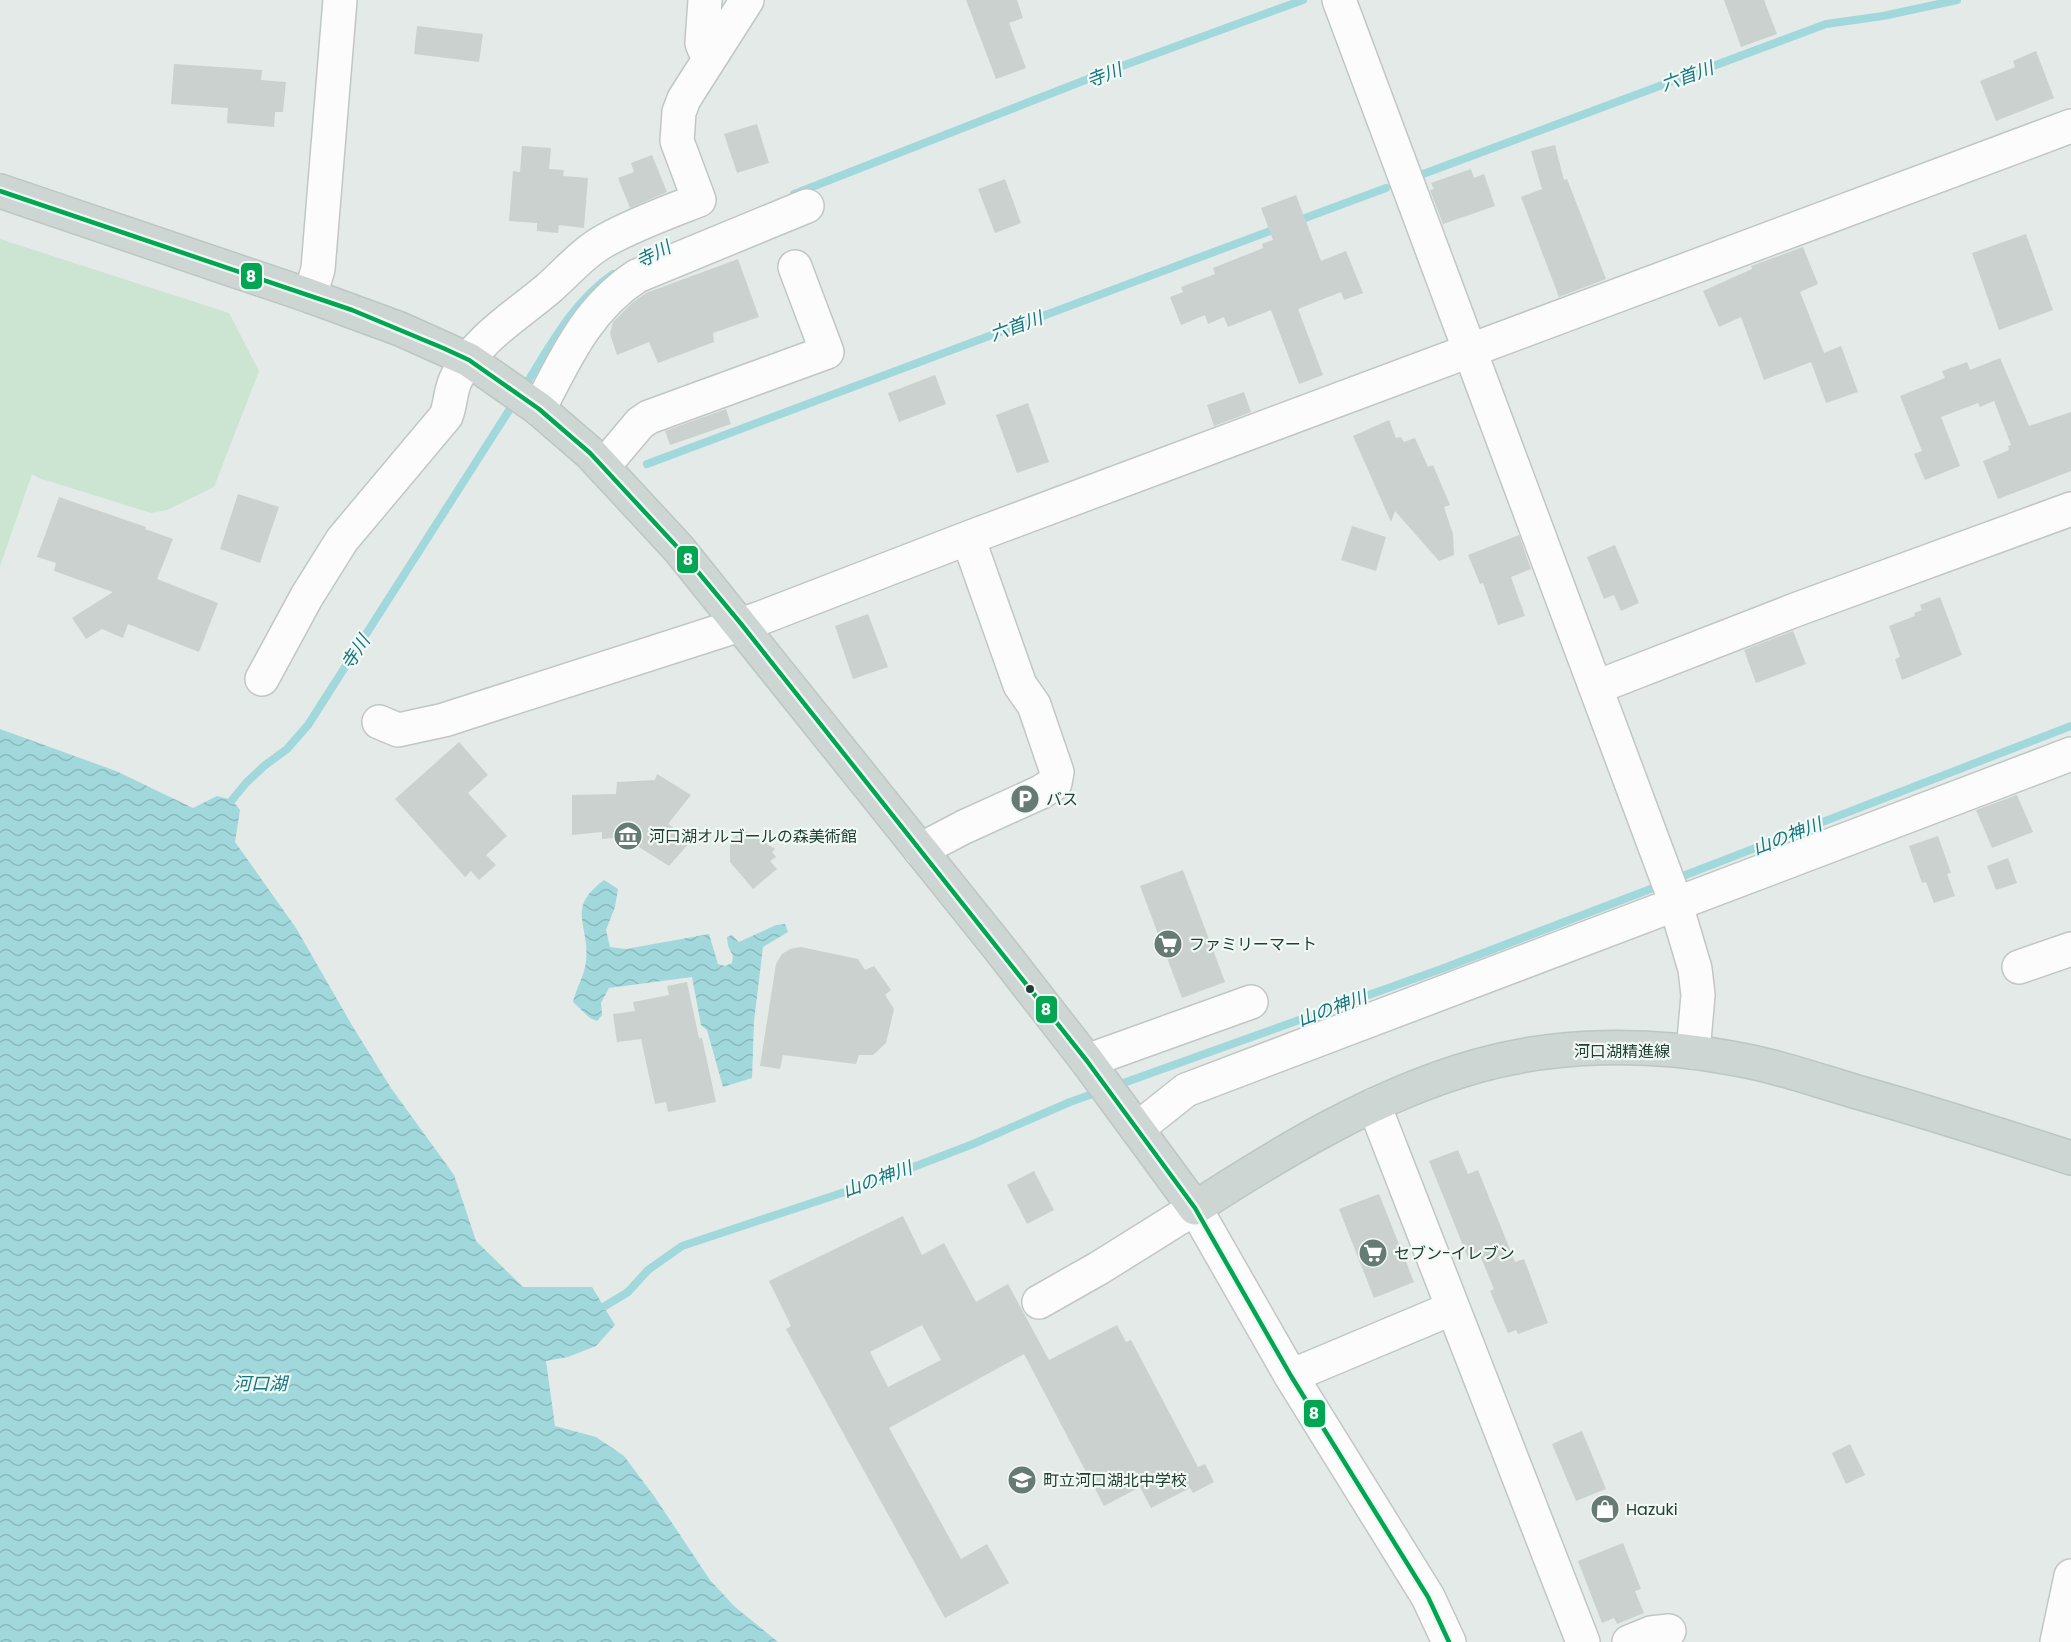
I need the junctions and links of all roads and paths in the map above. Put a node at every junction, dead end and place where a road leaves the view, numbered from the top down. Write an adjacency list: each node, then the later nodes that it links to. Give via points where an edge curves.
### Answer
1 (705, 0): 5 (street, via 702,43)
2 (747, 0): 5 (street)
3 (1339, 0): 11 (street)
4 (341, 5): 10 (street, via 318,269)
5 (708, 58): 12 (street, via 684,99 677,141 699,200 626,230 583,256 481,344)
6 (2071, 126): 11 (street)
7 (0, 191): 10 (main road)
8 (807, 206): 13 (street, via 637,276 617,289 597,310)
9 (795, 267): 14 (street, via 827,352 649,417)
10 (310, 296): 12 (main road, via 400,329)
11 (1469, 351): 16 (street); 19 (street)
12 (478, 366): 13 (main road); 18 (street, via 457,377 446,416 342,540)
13 (534, 406): 14 (main road)
14 (603, 467): 17 (main road, via 680,549)
15 (2071, 509): 19 (street)
16 (968, 538): 17 (street); 22 (street, via 1020,685 1034,705 1057,772 1055,783 1041,792)
17 (741, 625): 20 (street, via 444,720 398,730); 22 (main road)
18 (262, 678)
19 (1597, 687): 23 (street)
20 (379, 722)
21 (2071, 754): 23 (street)
22 (920, 850): 28 (main road)
23 (1675, 899): 27 (street, via 1698,994); 30 (street, via 1186,1090)
24 (2071, 949): 25 (street)
25 (2019, 967)
26 (1251, 1002): 28 (street)
27 (1693, 1052): 29 (main road, 河口湖精進線, via 1600,1049 1518,1057 1432,1081); 31 (main road, 河口湖精進線, via 1790,1072)
28 (1090, 1066): 30 (main road)
29 (1374, 1105): 32 (main road, 河口湖精進線, via 1301,1143); 34 (street)
30 (1131, 1121): 32 (main road)
31 (2071, 1158)
32 (1195, 1208): 33 (street); 35 (street)
33 (1039, 1302)
34 (1453, 1308): 35 (street); 39 (street)
35 (1291, 1376): 38 (street, via 1428,1597)
36 (2071, 1576): 41 (street)
37 (1669, 1631): 40 (street)
38 (1449, 1642)
39 (1583, 1642)
40 (1629, 1642)
41 (2057, 1642)

